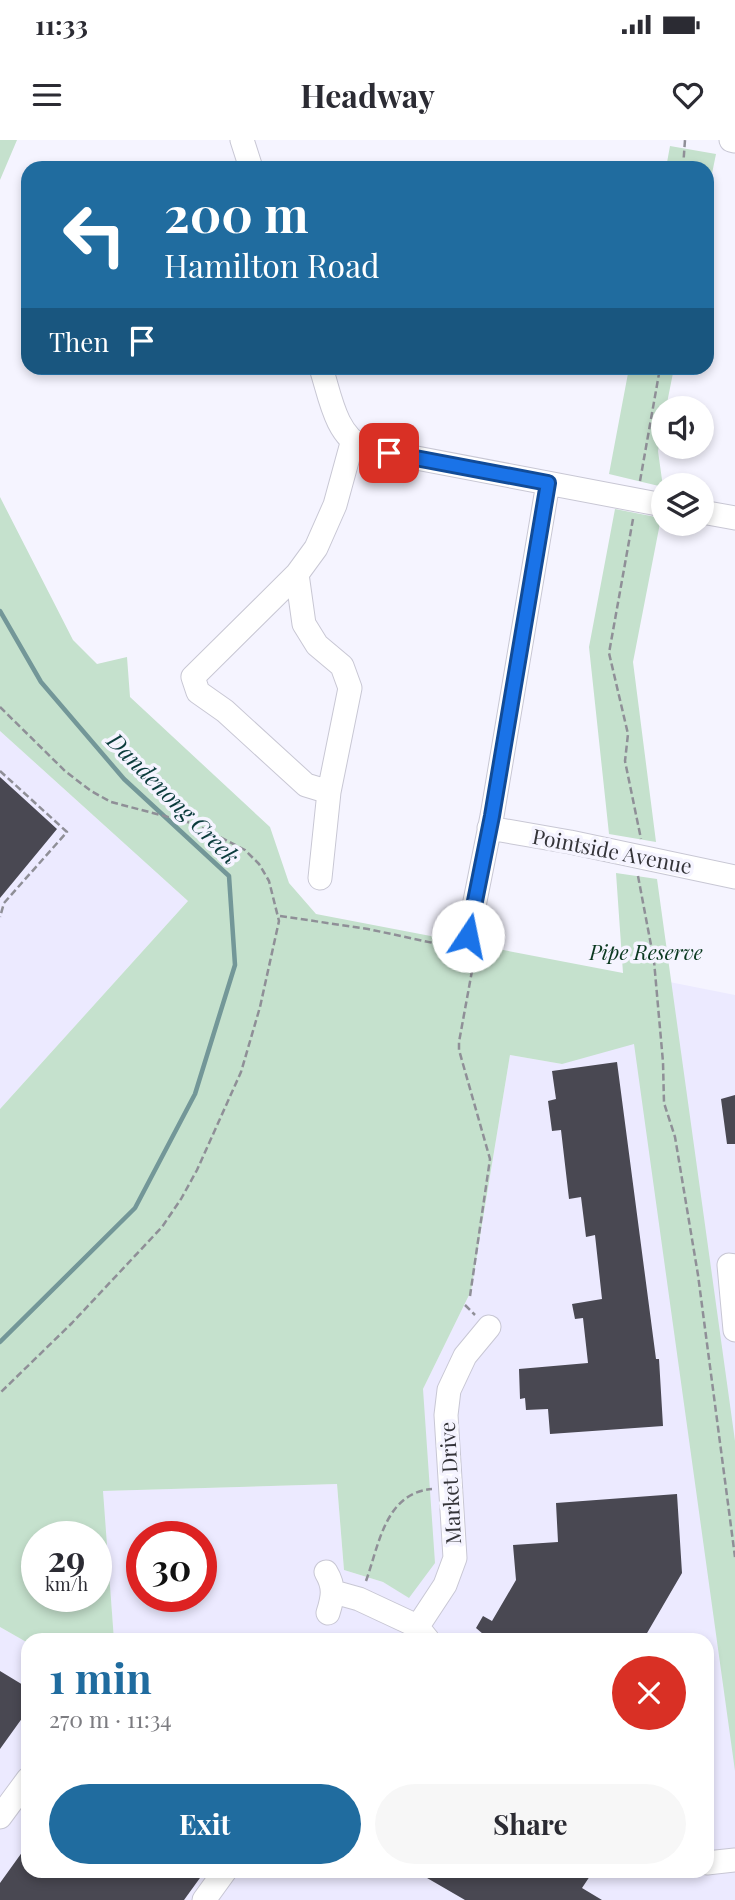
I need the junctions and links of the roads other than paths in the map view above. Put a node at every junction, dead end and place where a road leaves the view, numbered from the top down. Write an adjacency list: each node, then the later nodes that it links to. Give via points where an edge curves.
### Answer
1 (242, 140): 2 (street)
2 (249, 161)
3 (323, 375): 4 (street, via 343,431)
4 (352, 443): 5 (street); 9 (street, via 335,505 316,548)
5 (548, 483): 6 (street); 11 (street)
6 (651, 503)
7 (714, 514): 8 (street)
8 (735, 518)
9 (297, 574): 10 (street, via 304,624 317,645 342,666 350,688); 10 (street, via 193,677 198,692 306,785)
10 (329, 792): 13 (street)
11 (489, 828): 12 (street, Pointside Avenue); 14 (street)
12 (735, 877)
13 (320, 878)
14 (468, 943)
15 (735, 1266): 17 (street, via 729,1265)
16 (489, 1327): 19 (street, Market Drive, via 465,1356 449,1390 446,1415 455,1558 445,1585 425,1613)
17 (735, 1330)
18 (329, 1592): 19 (street, via 359,1599)
19 (423, 1633)
20 (21, 1789): 21 (street)
21 (0, 1818)
22 (735, 1860): 23 (street)
23 (714, 1862)
24 (220, 1878): 25 (street)
25 (204, 1900)

